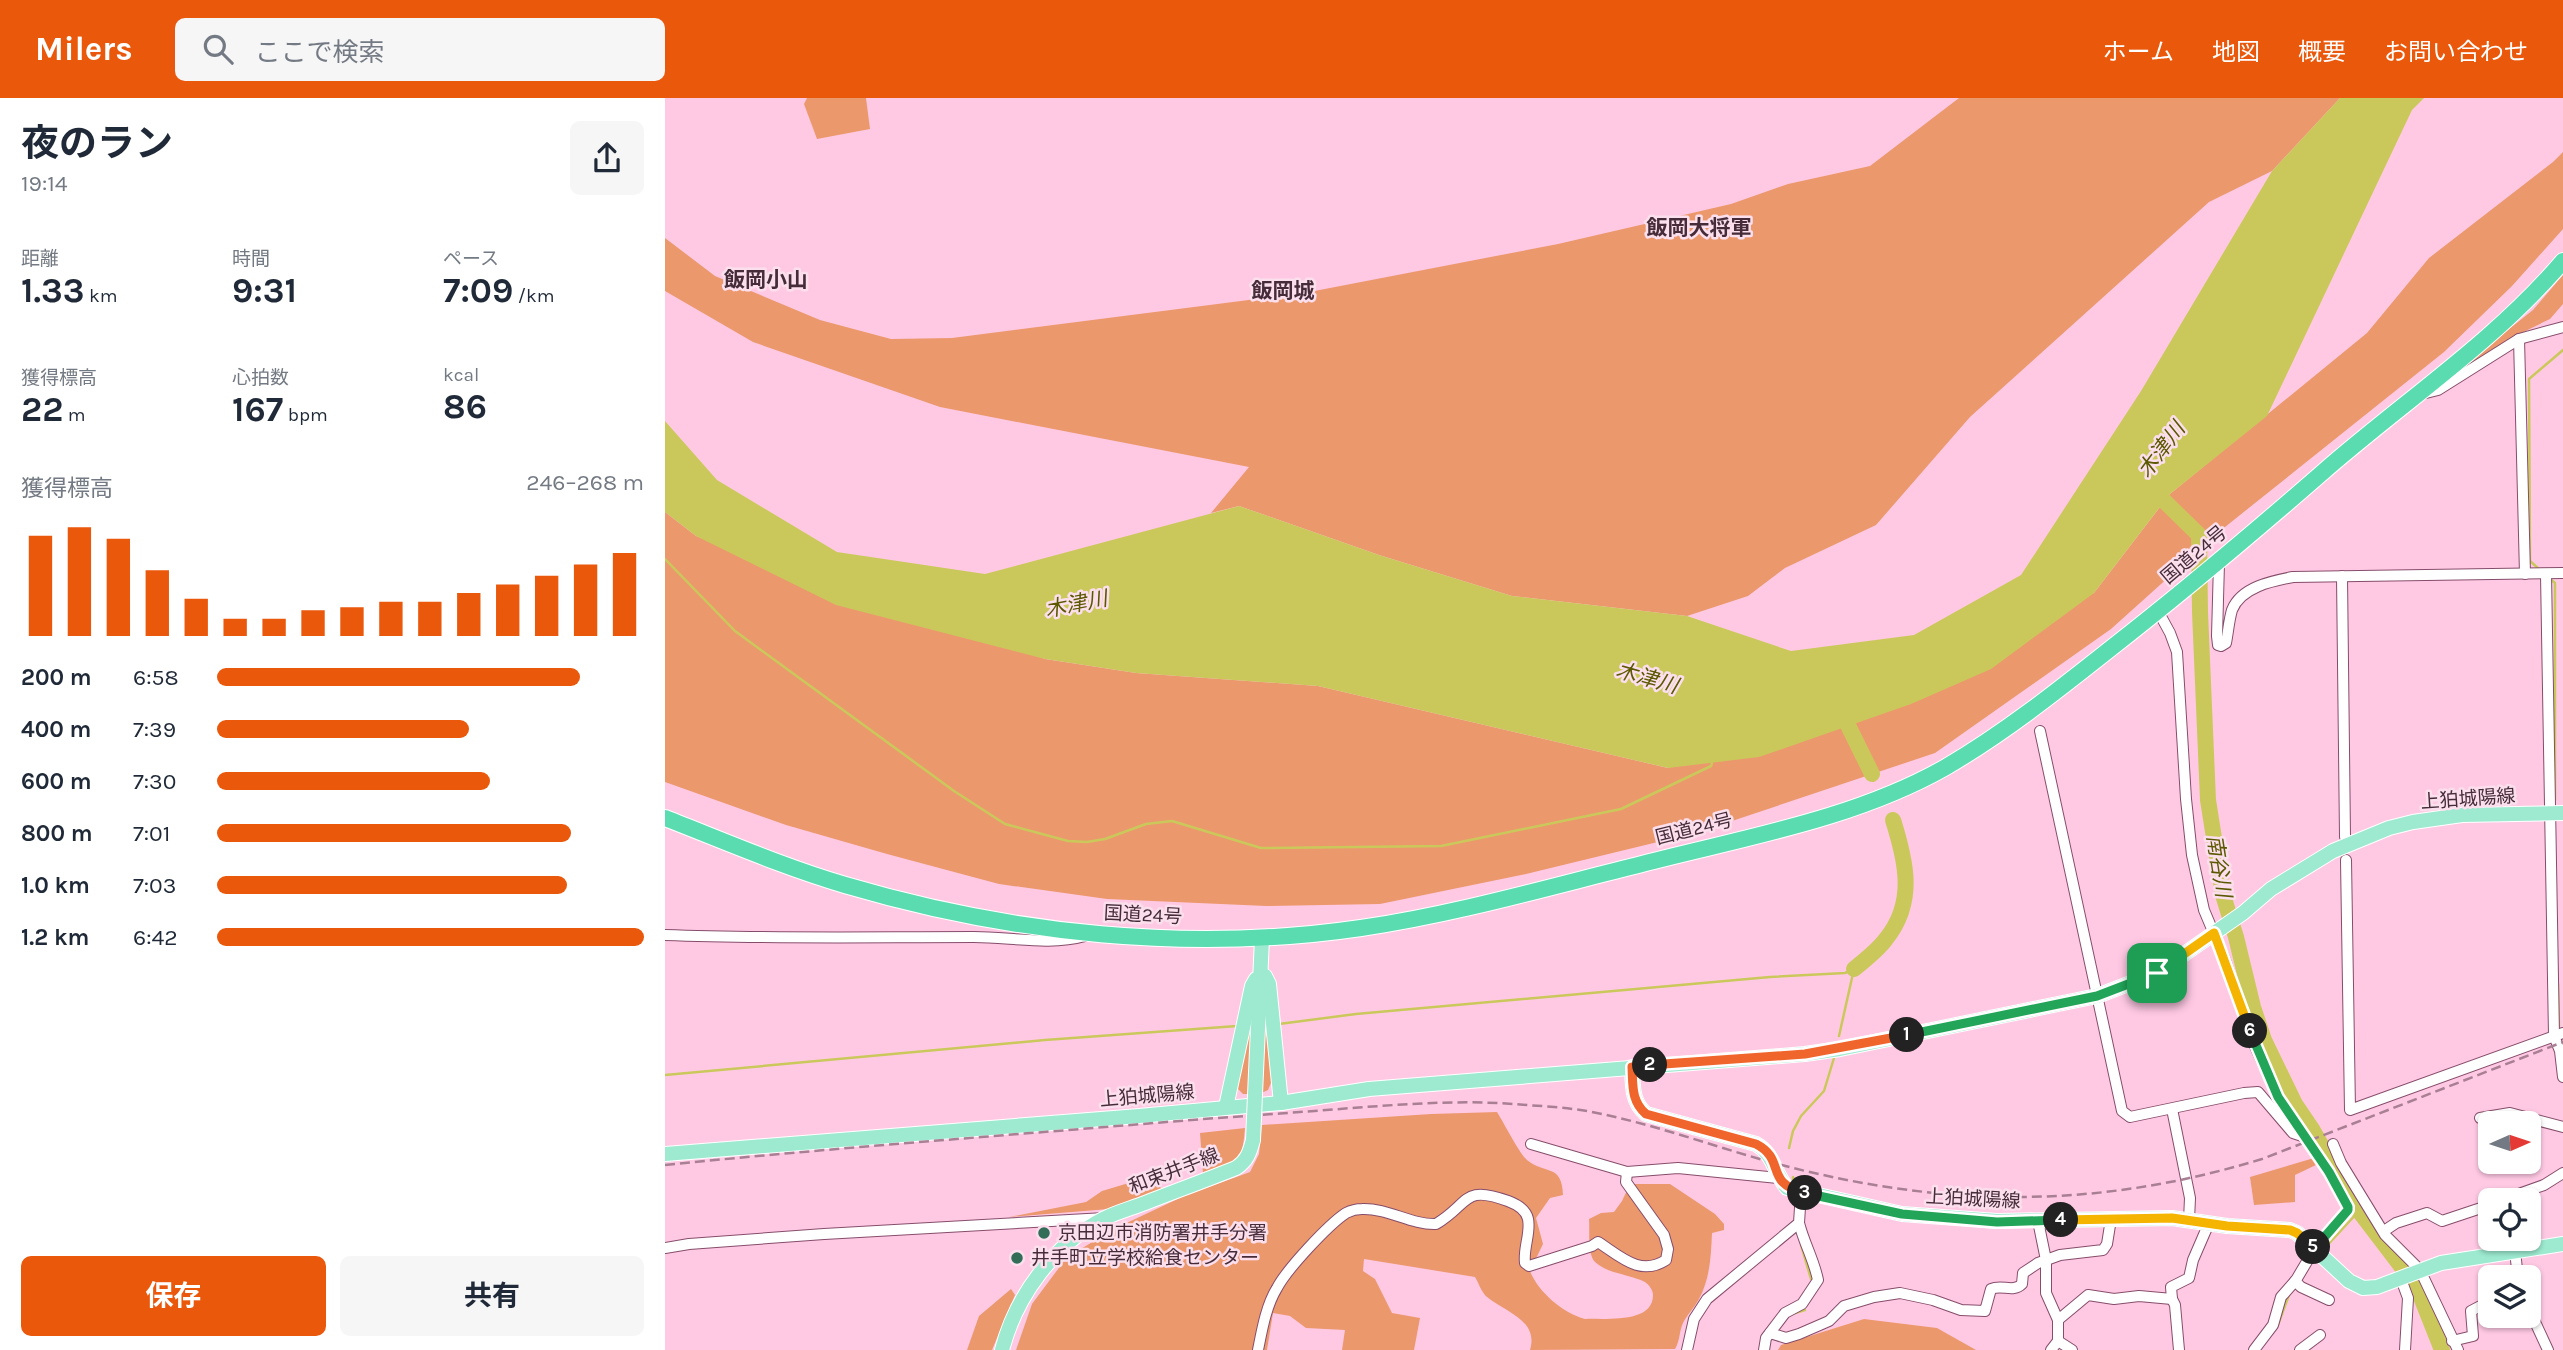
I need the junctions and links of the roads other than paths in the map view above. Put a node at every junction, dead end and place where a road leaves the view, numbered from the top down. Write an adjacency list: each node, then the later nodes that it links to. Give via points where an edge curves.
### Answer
1 (2563, 261): 4 (highway, 国道24号, via 2513,314)
2 (2563, 327): 3 (street)
3 (2519, 339): 4 (street, via 2438,390); 7 (street)
4 (2415, 396): 5 (highway, 国道24号)
5 (2217, 564): 9 (street, via 2217,636 2221,646 2226,643 2233,608 2264,583); 10 (highway, 国道24号)
6 (2563, 573): 8 (street)
7 (2525, 574): 8 (street); 9 (street)
8 (2546, 574): 12 (street)
9 (2342, 576): 14 (street)
10 (2158, 611): 16 (street, via 2177,652 2192,855 2204,910); 19 (highway, 国道24号, via 2018,721 1943,769 1898,791 1809,821 1446,914)
11 (2040, 731): 21 (street)
12 (2556, 813): 16 (main road, 上狛城陽線, via 2438,817 2389,828 2333,851 2271,889); 22 (street)
13 (665, 818): 17 (highway, 国道24号, via 842,884 969,915)
14 (2345, 837)
15 (2346, 860): 22 (street, via 2350,1110)
16 (2217, 931): 21 (main road, 上狛城陽線, via 2157,973); 30 (street, via 2254,1044)
17 (1095, 933): 18 (street, via 1069,940 765,939); 19 (highway, 国道24号, via 1172,939)
18 (665, 934)
19 (1262, 938): 20 (main road, 和束井手線)
20 (1261, 968): 25 (main road, via 1269,984); 26 (main road, via 1252,986); 41 (main road, 和束井手線, bridge, via 1250,1153 1236,1168)
21 (2097, 996): 23 (main road, 上狛城陽線, via 1840,1049); 27 (street, via 2122,1111 2130,1117)
22 (2559, 1034): 24 (street)
23 (1632, 1067): 25 (main road, 上狛城陽線, via 1369,1089); 36 (main road, via 1634,1096 1646,1114 1756,1144 1769,1153)
24 (2563, 1077)
25 (1281, 1103): 26 (main road, 上狛城陽線)
26 (1226, 1107): 33 (main road, 上狛城陽線)
27 (2172, 1109): 30 (street, via 2258,1092 2293,1133); 43 (street, via 2190,1198)
28 (2541, 1121): 29 (street)
29 (2563, 1127)
30 (2302, 1136): 51 (street, via 2348,1207)
31 (1531, 1144): 34 (street)
32 (2333, 1144): 54 (street, via 2385,1236)
33 (665, 1154)
34 (1627, 1172): 36 (street, via 1678,1168); 67 (street, via 1626,1182 1664,1235 1666,1260 1657,1266 1636,1266 1598,1242 1529,1266 1524,1256 1529,1226 1526,1213 1484,1194 1467,1198 1436,1224 1360,1209 1347,1213 1318,1239 1277,1287)
35 (2563, 1173): 37 (street)
36 (1778, 1178): 39 (main road, 上狛城陽線, via 1787,1188)
37 (2539, 1188)
38 (2367, 1189): 47 (street)
39 (1801, 1192): 44 (main road, 上狛城陽線, via 1902,1214); 45 (street)
40 (2478, 1209): 47 (street, via 2442,1221 2427,1213)
41 (1105, 1218): 50 (street); 66 (main road, 和束井手線, via 1074,1238 1038,1275 1007,1329)
42 (2111, 1219): 43 (main road, 上狛城陽線); 44 (main road, 上狛城陽線); 53 (street, via 2103,1250)
43 (2189, 1220): 46 (main road, 上狛城陽線)
44 (2038, 1221): 53 (street)
45 (1799, 1223): 62 (street, via 1818,1280 1803,1304 1785,1313); 68 (street, via 1707,1299 1694,1319)
46 (2210, 1223): 51 (main road, 上狛城陽線, via 2290,1230); 57 (street, via 2189,1278 2171,1287)
47 (2386, 1229): 54 (street)
48 (2541, 1244): 49 (main road, 上狛城陽線)
49 (2563, 1244)
50 (665, 1248)
51 (2315, 1248): 55 (main road, 上狛城陽線, via 2357,1287 2378,1287); 56 (street)
52 (2493, 1251): 54 (main road, 上狛城陽線)
53 (2046, 1260): 60 (street, via 2046,1293); 62 (street, via 2023,1273 2018,1287 1991,1289 1985,1311 1961,1310 1900,1293 1844,1306 1829,1321 1786,1338)
54 (2416, 1268): 55 (main road, 上狛城陽線); 64 (street)
55 (2402, 1278): 74 (street, via 2407,1298)
56 (2295, 1281): 58 (street); 72 (street, via 2281,1297 2273,1325)
57 (2172, 1299): 60 (street, via 2088,1295); 71 (street)
58 (2329, 1300)
59 (2478, 1308): 64 (street, via 2472,1311 2473,1336)
60 (2058, 1320): 65 (street)
61 (2538, 1328): 75 (street)
62 (1770, 1333): 69 (street)
63 (2320, 1335): 73 (street)
64 (2455, 1345)
65 (2055, 1346): 70 (street)
66 (1002, 1350)
67 (1258, 1350)
68 (1687, 1350)
69 (1764, 1350)
70 (2072, 1350)
71 (2179, 1350)
72 (2254, 1350)
73 (2300, 1350)
74 (2406, 1350)
75 (2548, 1350)

